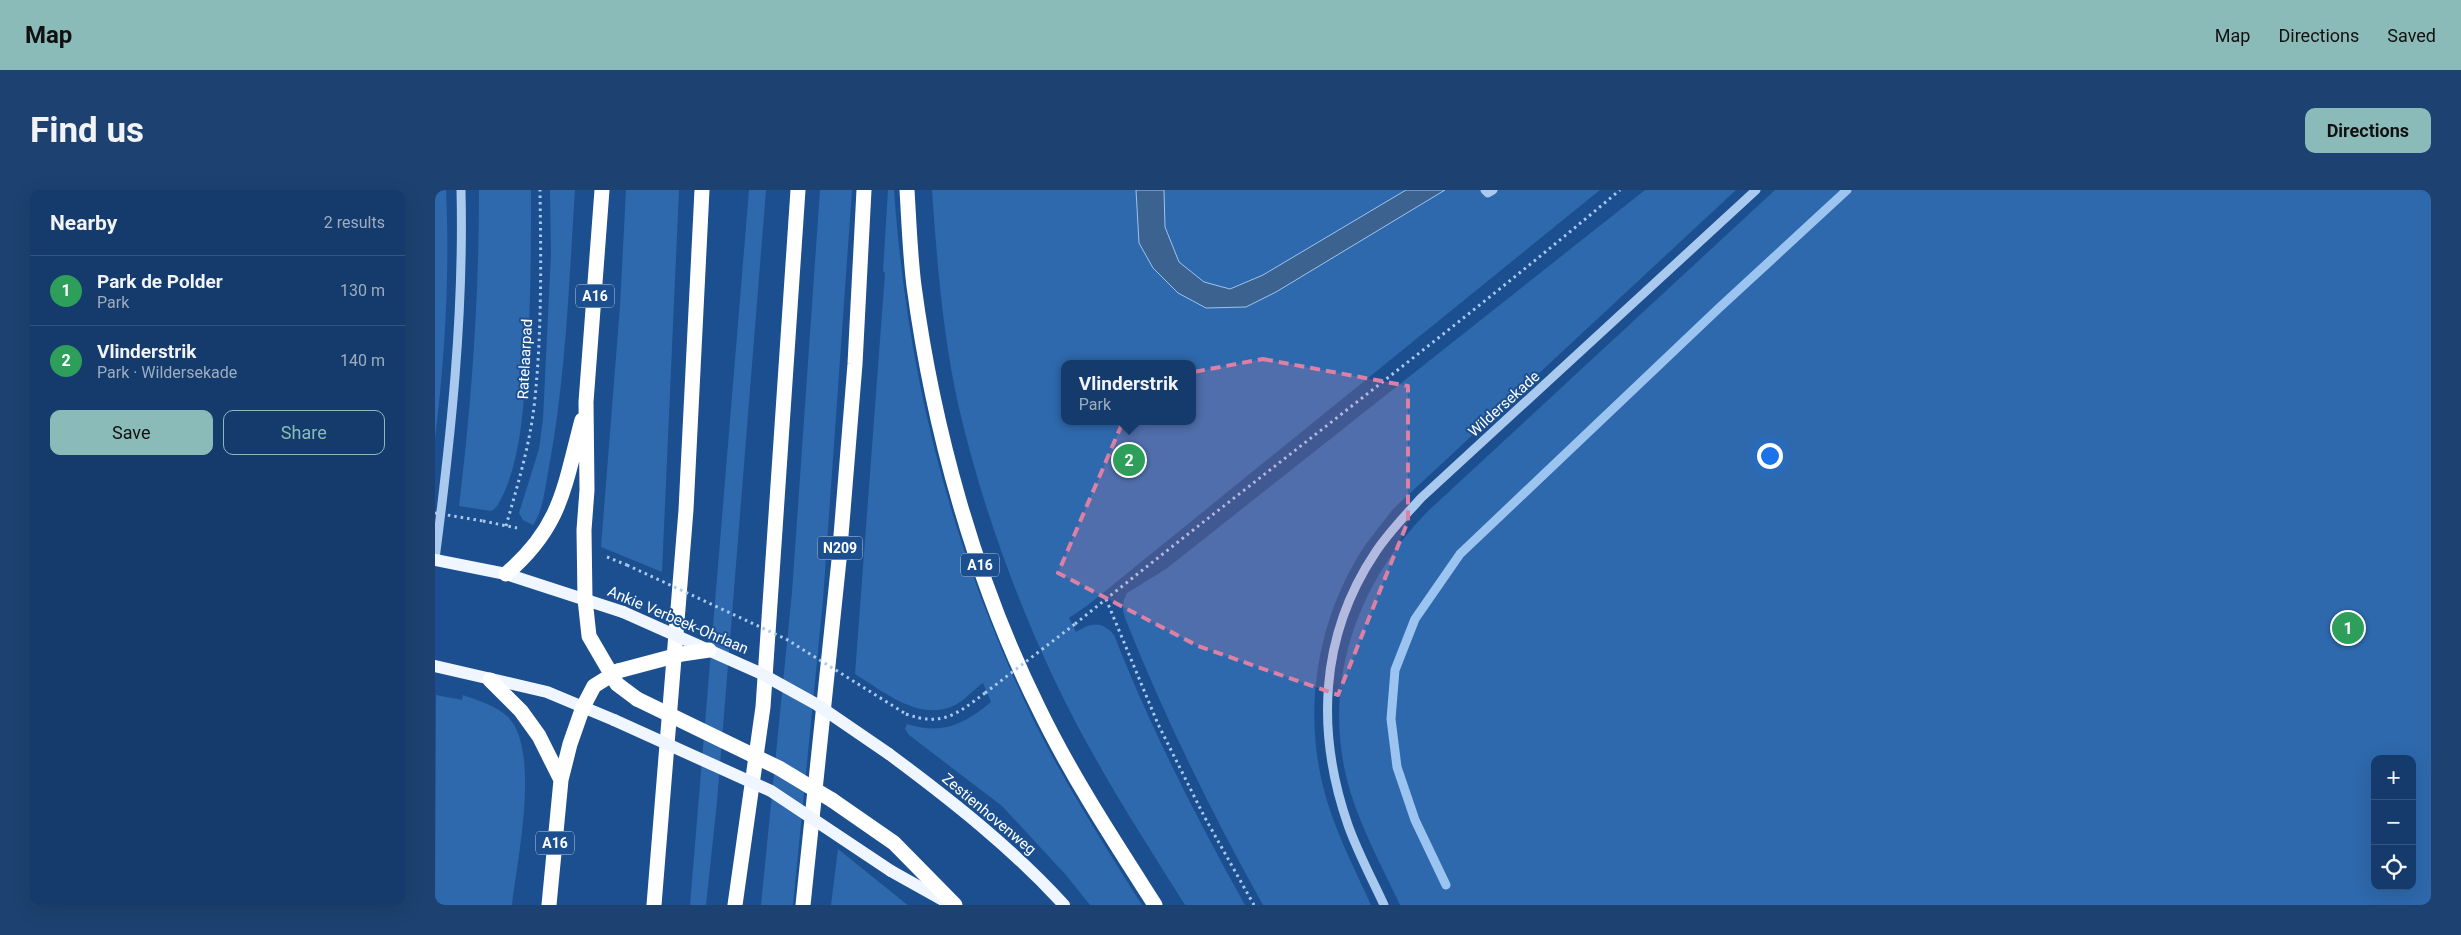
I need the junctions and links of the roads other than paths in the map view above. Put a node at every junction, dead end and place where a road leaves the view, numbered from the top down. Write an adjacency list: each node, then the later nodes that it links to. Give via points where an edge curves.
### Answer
1 (461, 190): 9 (street, via 461,272 454,395)
2 (602, 190): 8 (highway, A16)
3 (702, 190): 20 (highway, via 686,510)
4 (798, 190): 21 (highway, via 763,707)
5 (864, 190): 22 (highway, N209, via 855,364 839,560)
6 (907, 190): 25 (highway, A16, via 914,285 931,389 961,508 993,604 1039,710 1106,829)
7 (1756, 190): 26 (street, Wildersekade, via 1421,498 1375,553 1349,602 1341,620 1329,678 1326,719 1334,778 1349,827)
8 (586, 402): 10 (highway, A16, via 553,519 530,552); 11 (highway, A16)
9 (435, 559): 10 (main road, Ankie Verbeek-Ohrlaan)
10 (506, 574): 11 (main road, Ankie Verbeek-Ohrlaan)
11 (585, 599): 12 (main road, Ankie Verbeek-Ohrlaan, bridge); 14 (highway, A16, via 589,636)
12 (709, 650): 14 (highway, A16, bridge, via 682,654); 17 (main road, Ankie Verbeek-Ohrlaan, bridge, via 760,672 816,704)
13 (435, 666): 15 (main road)
14 (615, 676): 16 (highway, A16, via 594,686); 23 (highway, A16, bridge, via 637,699 779,768 894,842)
15 (490, 680): 16 (main road, via 547,692); 18 (highway, via 521,710 539,736)
16 (583, 707): 18 (highway, A16); 23 (main road, bridge, via 771,791 891,871)
17 (889, 754): 24 (main road, Zestienhovenweg, via 957,805 1039,878)
18 (561, 780): 19 (highway, A16)
19 (549, 905)
20 (654, 905)
21 (735, 905)
22 (803, 905)
23 (953, 905)
24 (1063, 905)
25 (1155, 905)
26 (1384, 905)

